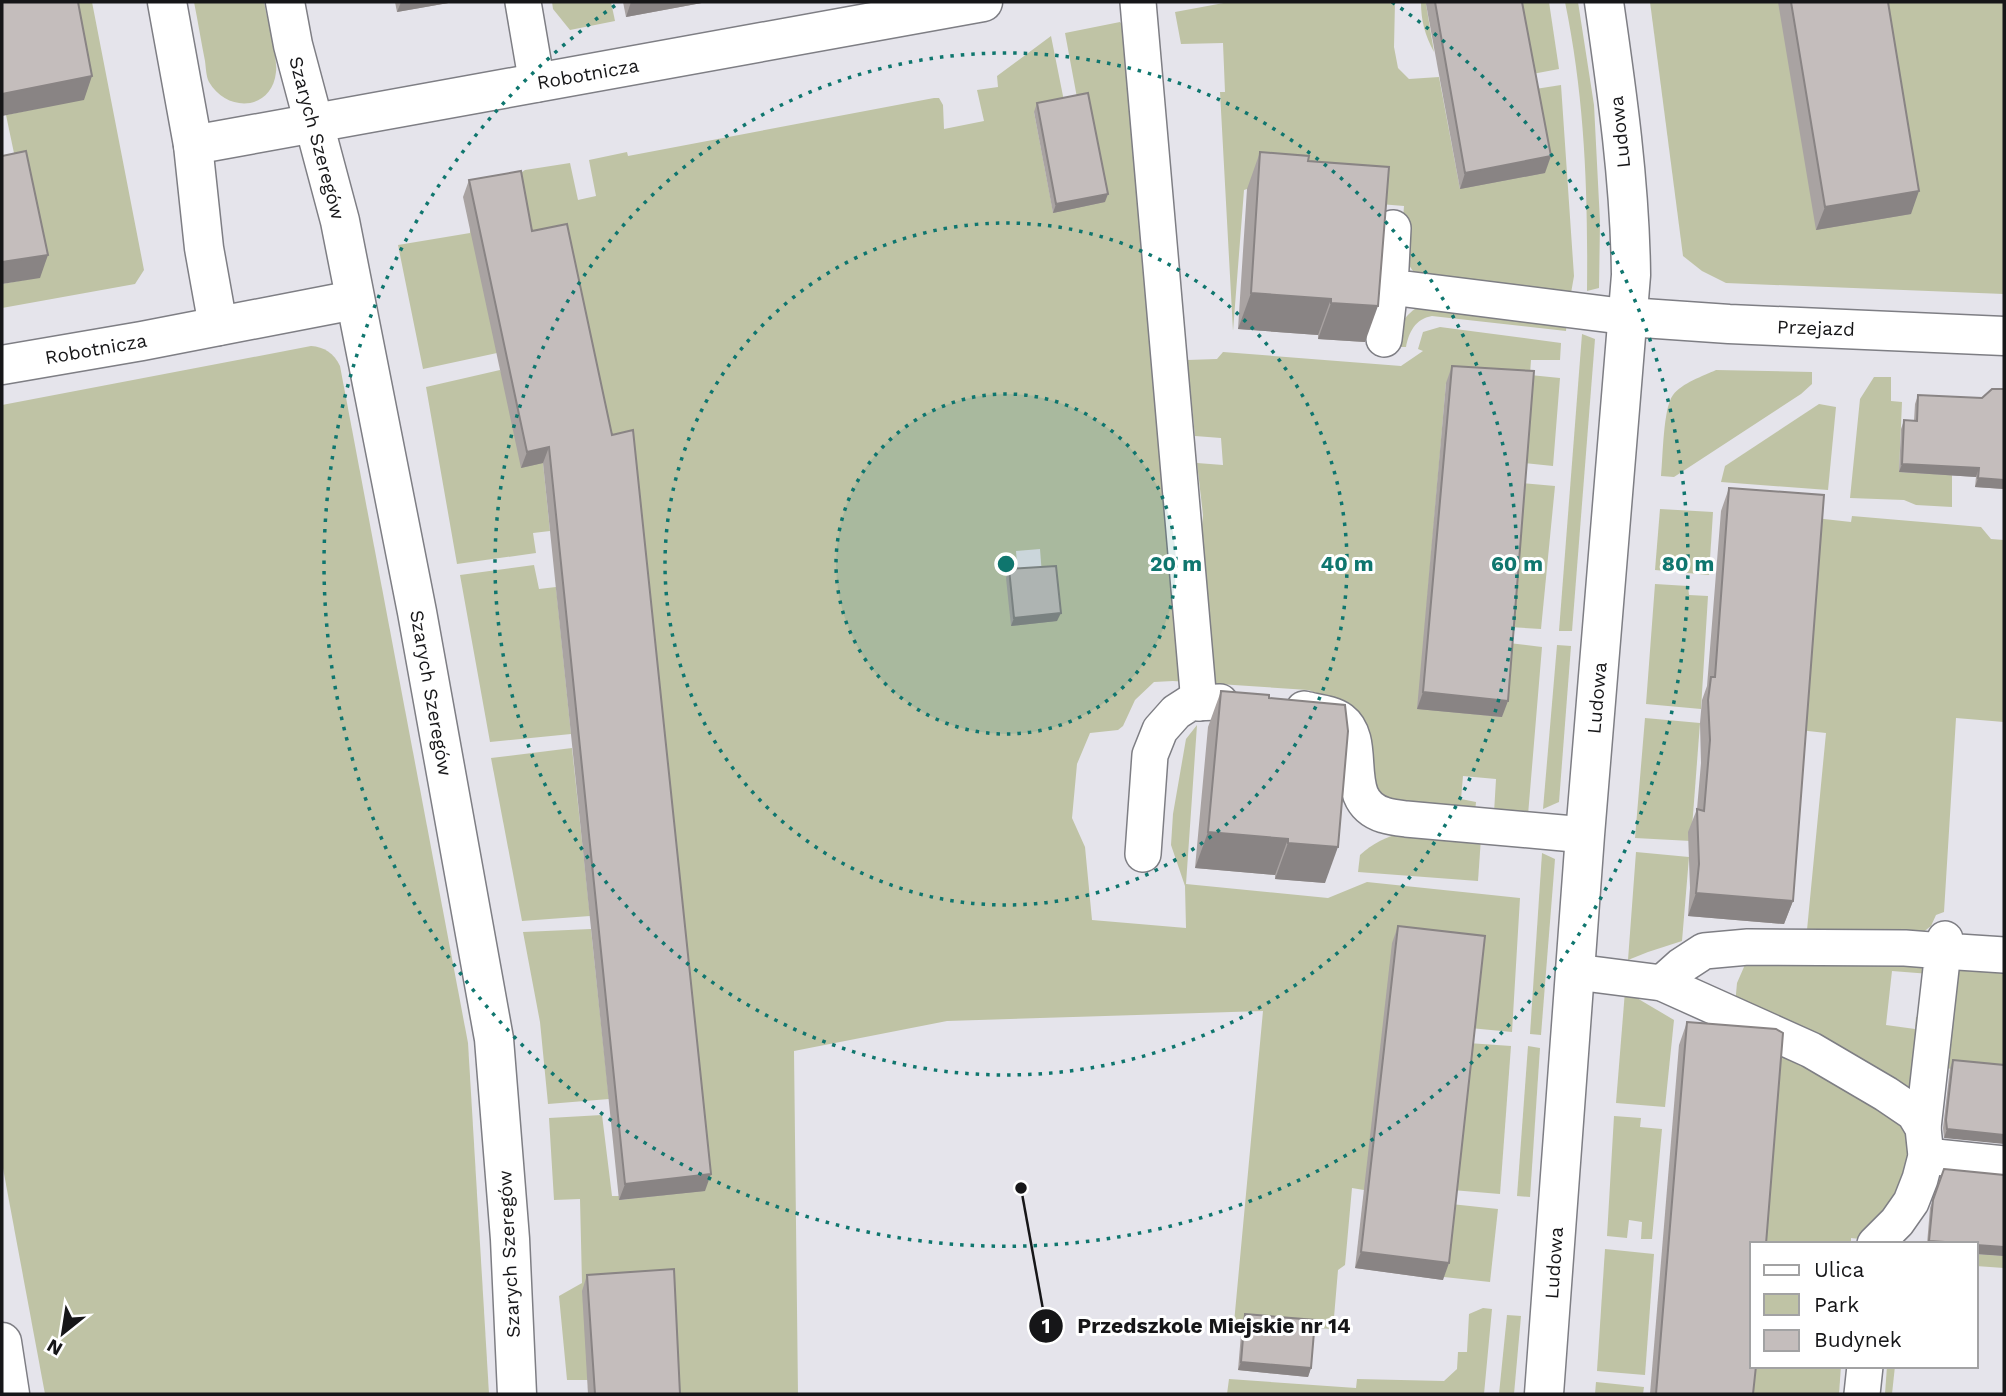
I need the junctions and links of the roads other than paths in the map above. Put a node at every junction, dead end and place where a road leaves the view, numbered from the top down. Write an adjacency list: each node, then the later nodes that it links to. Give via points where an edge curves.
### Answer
1 (167, 2): 9 (street)
2 (285, 2): 8 (street, Szarych Szeregów)
3 (523, 2): 7 (lane)
4 (983, 2): 7 (street, Robotnicza)
5 (1138, 2): 18 (lane)
6 (1604, 2): 13 (street, Ludowa, via 1630,233)
7 (537, 83): 8 (street, Robotnicza)
8 (313, 124): 9 (street, Robotnicza); 12 (street, Szarych Szeregów, via 340,221)
9 (193, 145): 14 (street)
10 (1393, 229): 11 (lane)
11 (1390, 287): 13 (lane); 16 (lane)
12 (354, 300): 14 (street, Robotnicza); 31 (street, Szarych Szeregów, via 417,612 494,1039)
13 (1628, 317): 15 (street, Przejazd); 19 (street, Ludowa)
14 (218, 326): 17 (street, Robotnicza)
15 (2004, 336)
16 (1384, 339)
17 (2, 366)
18 (1199, 703): 19 (lane, via 1294,707 1340,719 1350,730 1357,786 1365,803 1381,815); 20 (lane, via 1176,712 1160,730 1150,755)
19 (1585, 835): 23 (street, Ludowa)
20 (1143, 855)
21 (1944, 945): 22 (lane); 24 (lane, via 1704,951); 25 (lane)
22 (2004, 954)
23 (1576, 972): 24 (lane); 32 (street, Ludowa)
24 (1662, 983): 25 (lane, via 1811,1050 1886,1094 1914,1113)
25 (1924, 1142): 26 (lane); 27 (lane, via 1920,1179 1910,1202)
26 (2004, 1164)
27 (1877, 1242)
28 (2, 1342): 30 (street)
29 (1865, 1368): 33 (lane)
30 (10, 1394)
31 (517, 1394)
32 (1544, 1394)
33 (1862, 1394)

